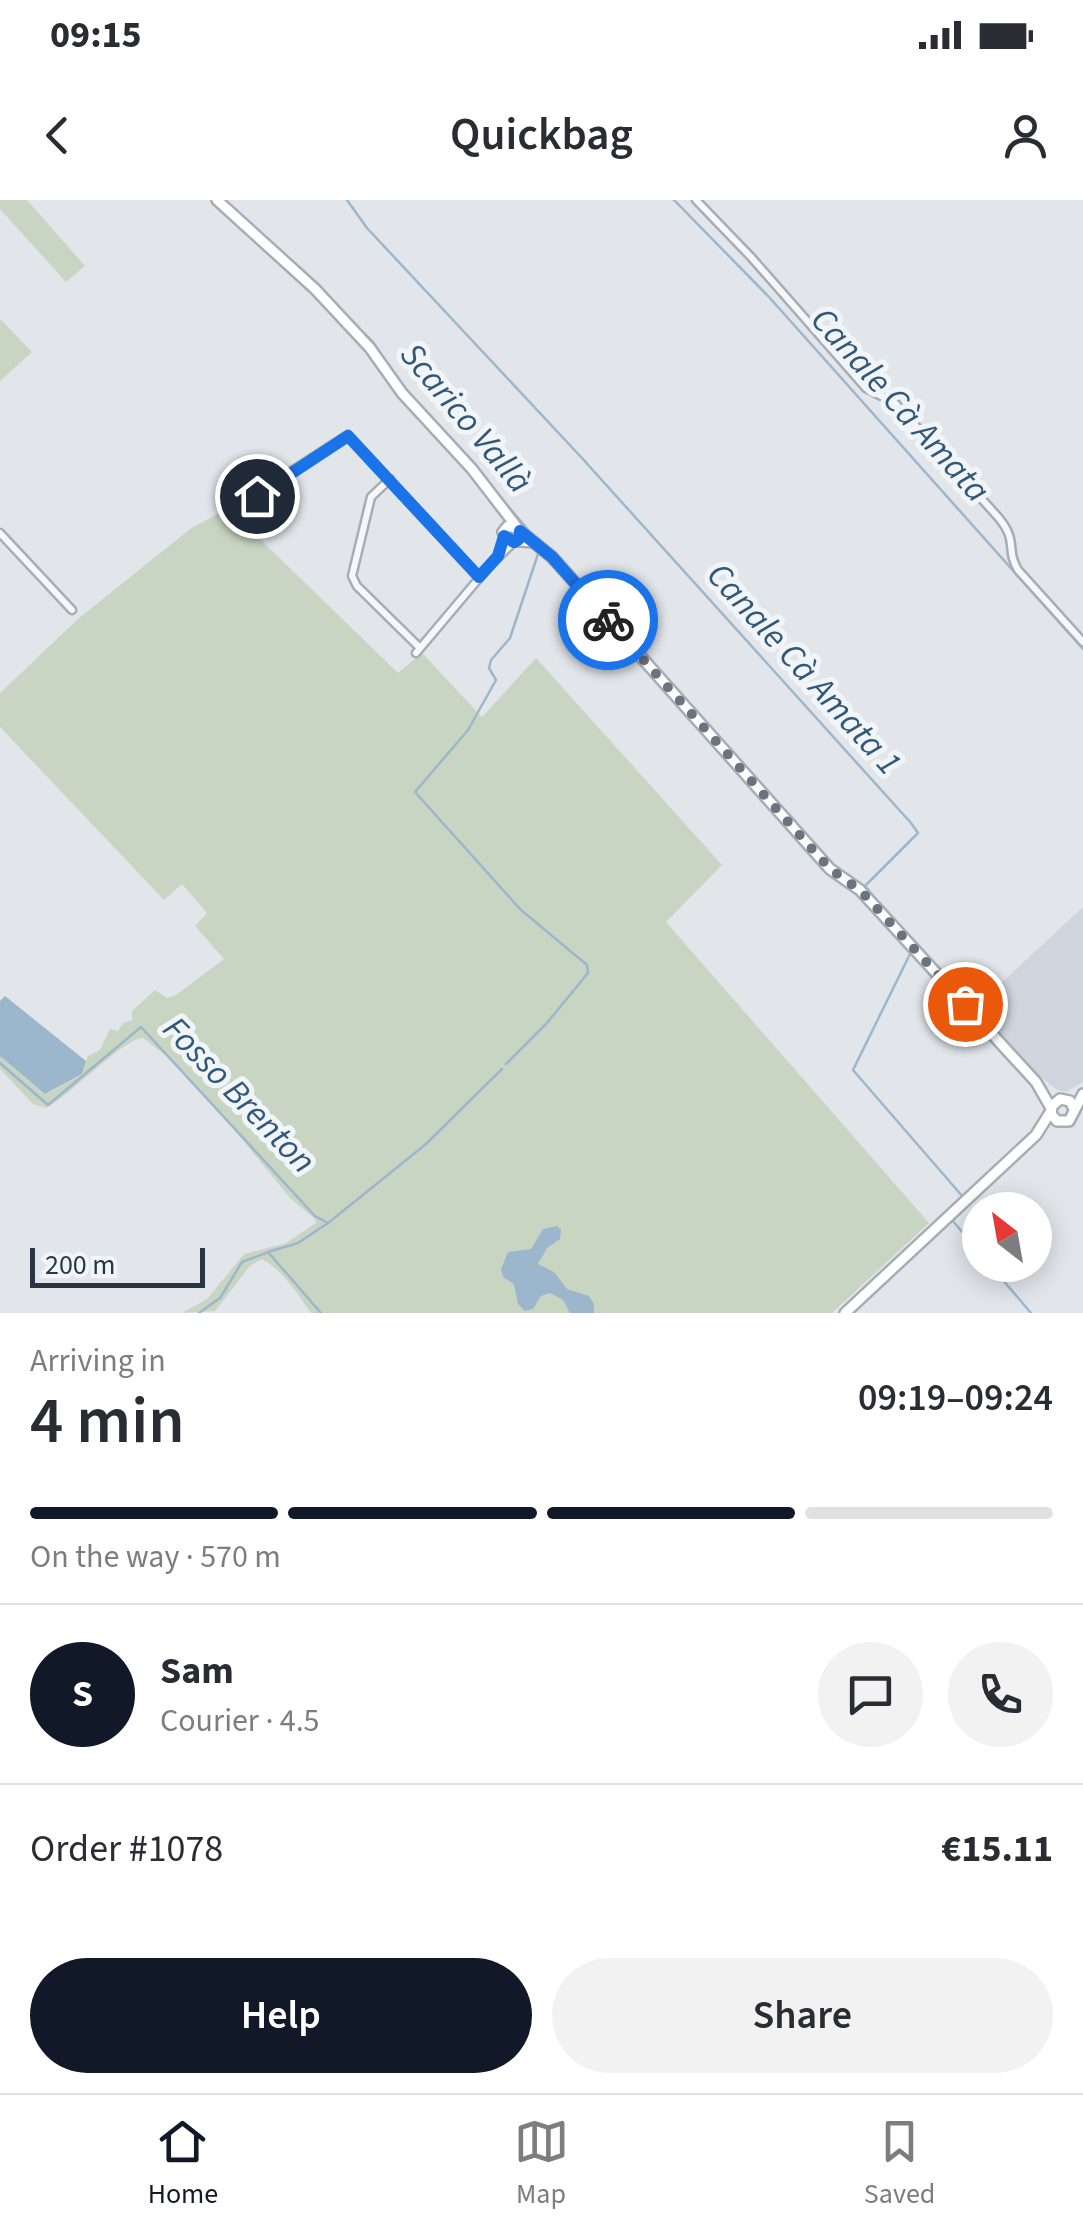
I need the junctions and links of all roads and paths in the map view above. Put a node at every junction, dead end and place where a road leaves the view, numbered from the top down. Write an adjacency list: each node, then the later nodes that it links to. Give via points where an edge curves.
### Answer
1 (217, 200): 5 (street, via 315,289)
2 (696, 200): 12 (street, via 866,388 895,402 998,517 1013,538 1016,567)
3 (390, 479): 4 (street, via 347,435); 10 (street); 10 (street, via 371,497 352,576 357,586 418,650)
4 (253, 496)
5 (500, 506): 7 (street); 8 (street)
6 (0, 533): 11 (street)
7 (504, 533): 8 (street); 8 (street, via 511,525); 9 (street)
8 (517, 535): 9 (street); 13 (street, via 564,570 830,869 860,890)
9 (498, 556): 10 (street)
10 (479, 577)
11 (72, 610)
12 (1083, 642)
13 (1036, 1082): 15 (street); 16 (street)
14 (1083, 1092): 15 (street); 17 (street)
15 (1063, 1099): 16 (street); 17 (street)
16 (1051, 1109): 18 (street, via 1055,1120); 19 (street)
17 (1078, 1115): 18 (street)
18 (1065, 1122): 19 (street)
19 (1036, 1135): 20 (street)
20 (845, 1313)

